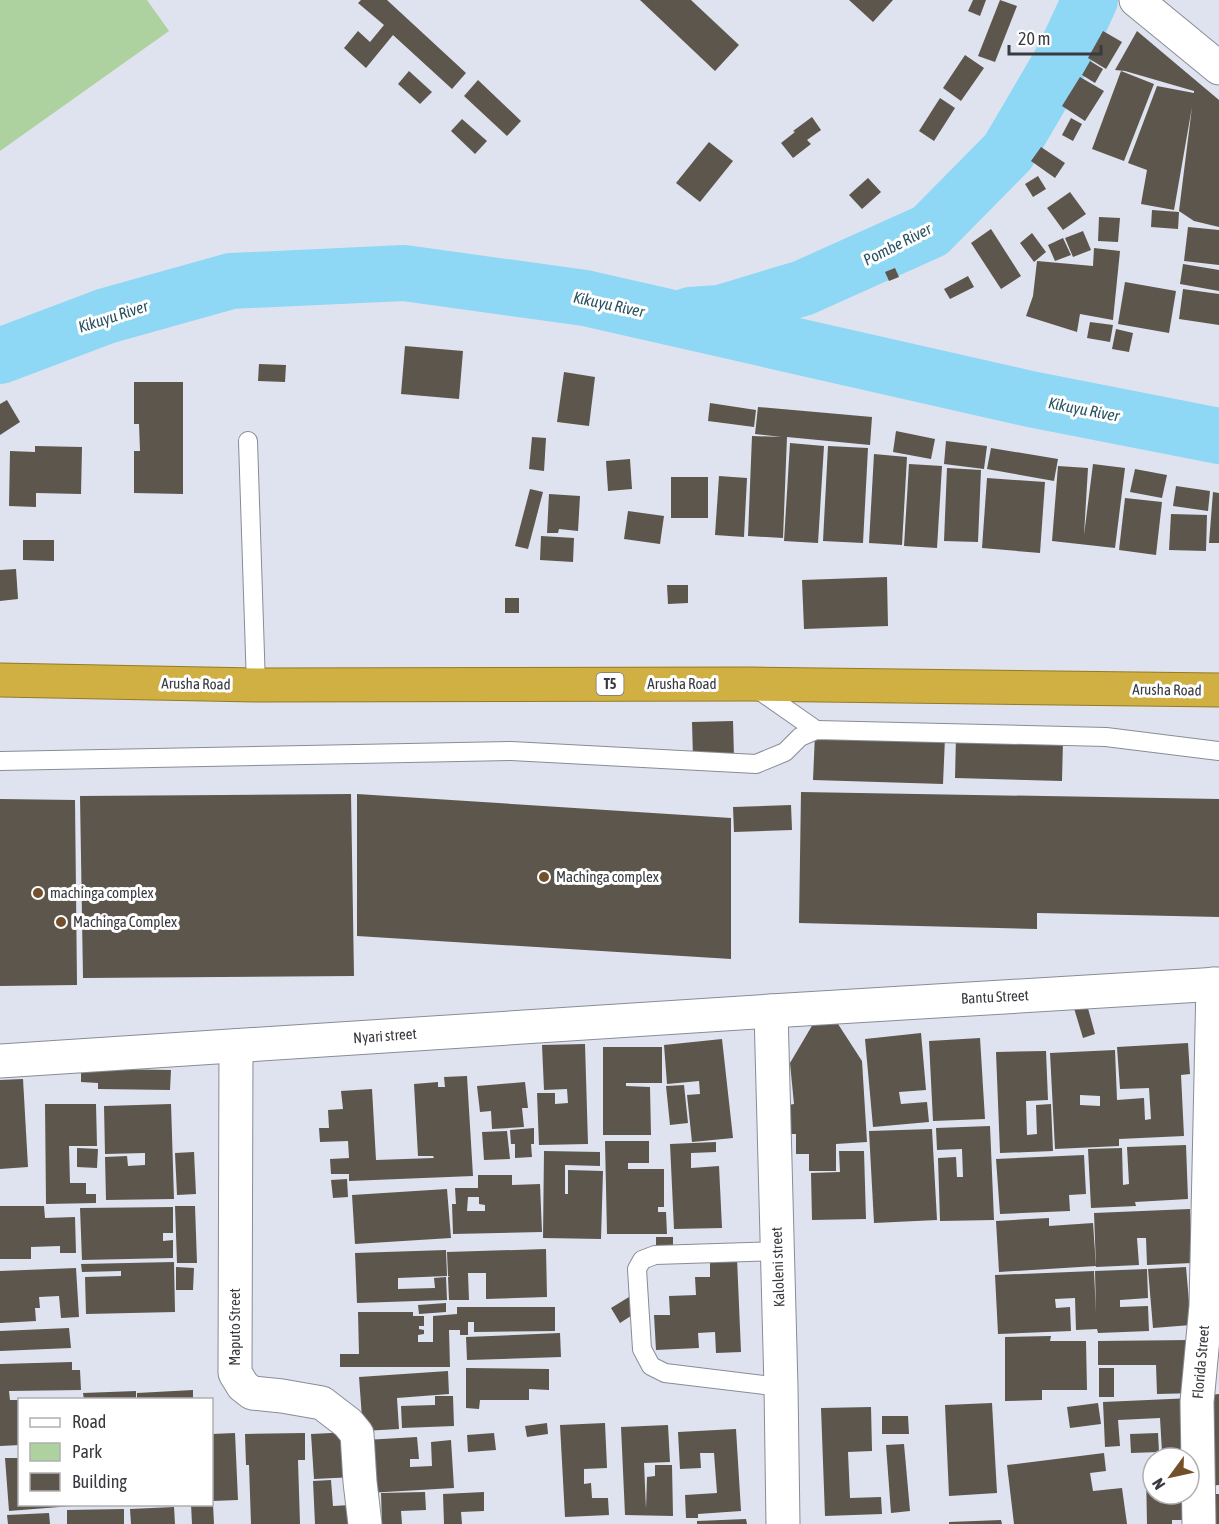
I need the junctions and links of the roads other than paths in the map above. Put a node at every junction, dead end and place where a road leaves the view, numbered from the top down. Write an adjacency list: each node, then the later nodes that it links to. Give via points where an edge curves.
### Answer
1 (1147, 3): 2 (street)
2 (1219, 68)
3 (248, 441): 6 (lane)
4 (0, 681): 6 (highway, Arusha Road / T5)
5 (751, 684): 6 (highway, Arusha Road / T5); 7 (highway, Arusha Road / T5); 8 (lane)
6 (256, 685)
7 (1219, 690)
8 (816, 730): 9 (lane, via 1106,737); 10 (lane, via 800,737 785,752 756,764 512,752)
9 (1219, 751)
10 (0, 761)
11 (1216, 984): 12 (street, Bantu Street); 19 (street, Florida Street, via 1206,1306 1197,1402)
12 (771, 1011): 13 (street, Nyari street); 15 (street, Kaloleni street)
13 (236, 1046): 14 (street, Nyari street); 17 (street, Maputo Street, via 235,1373 252,1393 322,1403 348,1423 357,1434)
14 (0, 1061)
15 (778, 1251): 16 (street, Kaloleni street); 16 (lane, via 655,1255 642,1260 637,1269 642,1349 651,1366 665,1373)
16 (782, 1387): 18 (street, Kaloleni street)
17 (366, 1524)
18 (783, 1524)
19 (1199, 1524)

